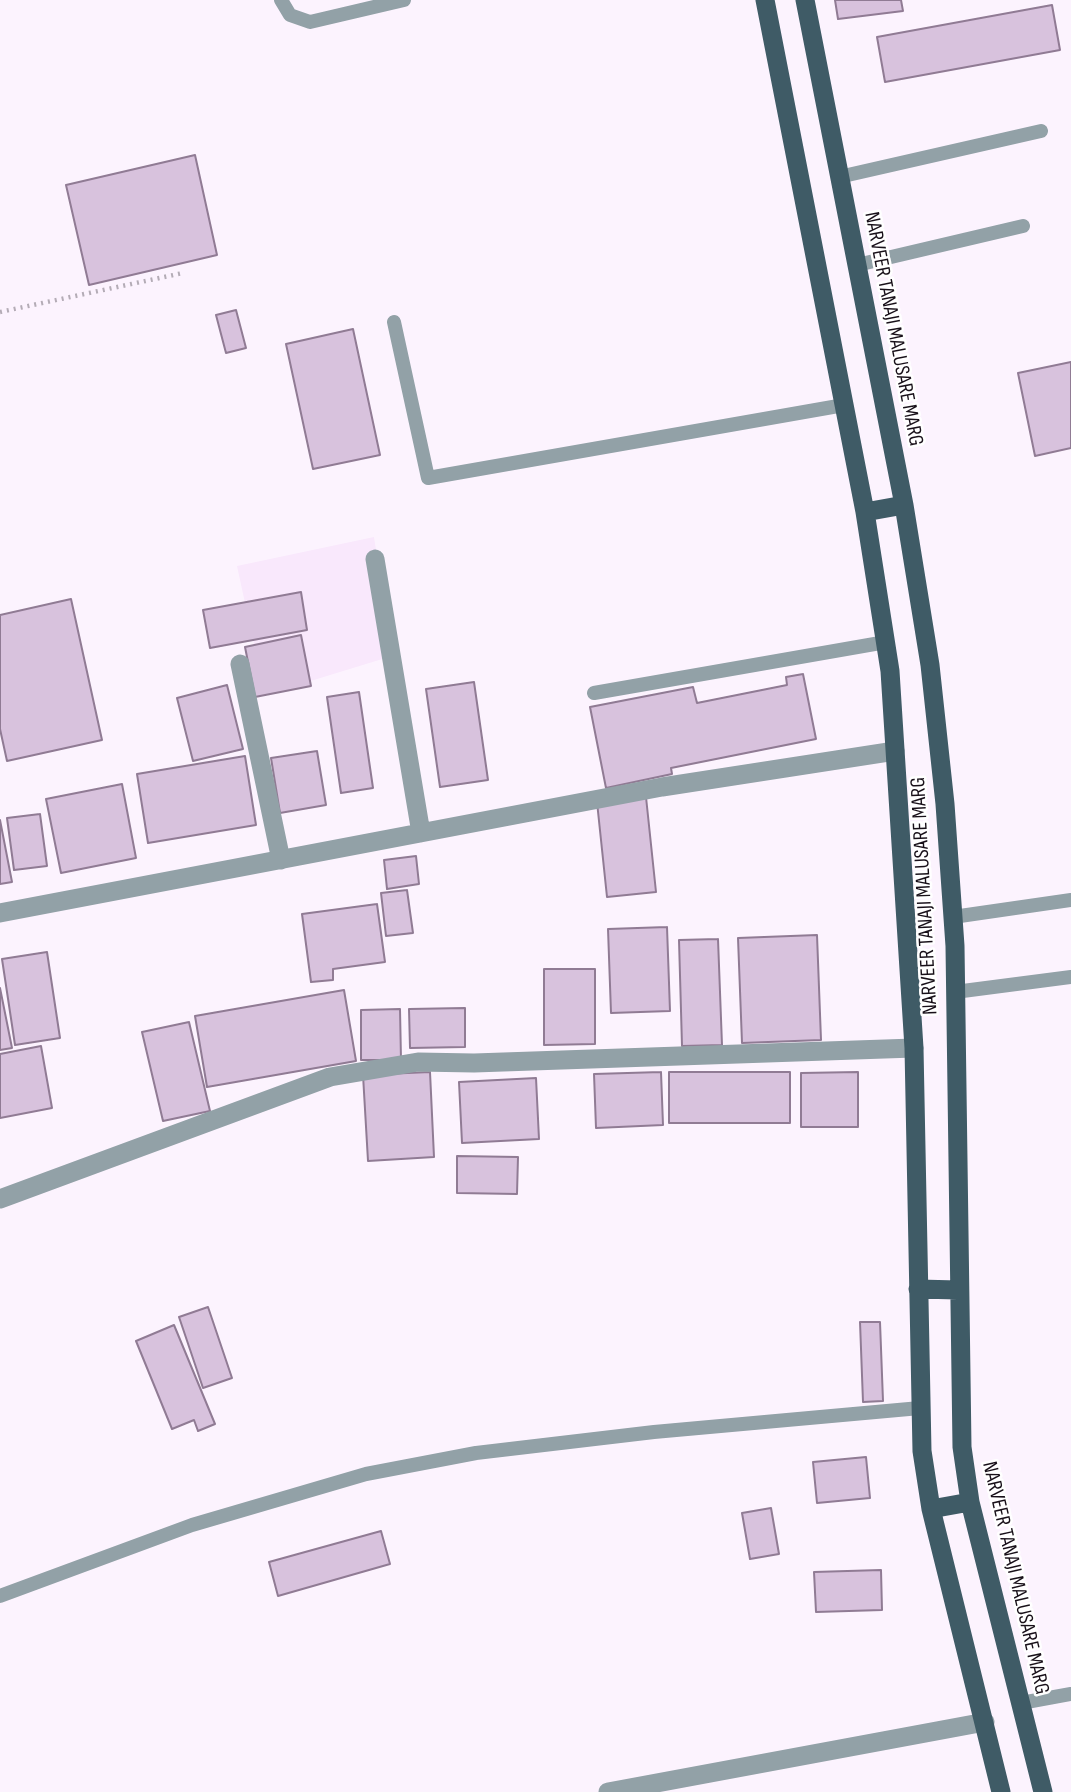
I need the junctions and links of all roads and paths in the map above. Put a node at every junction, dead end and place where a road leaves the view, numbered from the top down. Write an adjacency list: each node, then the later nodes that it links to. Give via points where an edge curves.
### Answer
1 (281, 0): 2 (lane, via 290,15 310,22)
2 (404, 0)
3 (765, 0): 12 (main road, NARVEER TANAJI MALUSARE MARG)
4 (804, 0): 6 (main road, NARVEER TANAJI MALUSARE MARG)
5 (1041, 131): 6 (lane)
6 (839, 177): 8 (main road, NARVEER TANAJI MALUSARE MARG)
7 (1023, 226): 8 (lane)
8 (857, 265): 13 (main road, NARVEER TANAJI MALUSARE MARG)
9 (183, 273): 10 (path)
10 (0, 312)
11 (394, 322): 12 (lane, via 428,478)
12 (844, 405): 14 (main road, NARVEER TANAJI MALUSARE MARG)
13 (904, 505): 14 (main road); 24 (main road, NARVEER TANAJI MALUSARE MARG, via 930,665)
14 (865, 512): 16 (main road, NARVEER TANAJI MALUSARE MARG)
15 (375, 559): 20 (street)
16 (886, 642): 18 (lane); 19 (main road, NARVEER TANAJI MALUSARE MARG)
17 (240, 664): 21 (street)
18 (594, 693)
19 (895, 751): 20 (street, via 662,787); 27 (main road, NARVEER TANAJI MALUSARE MARG)
20 (421, 833): 21 (street)
21 (281, 860): 23 (street)
22 (1071, 900): 24 (lane)
23 (0, 913)
24 (953, 917): 26 (main road, NARVEER TANAJI MALUSARE MARG)
25 (1071, 977): 26 (lane)
26 (955, 992): 30 (main road, NARVEER TANAJI MALUSARE MARG)
27 (914, 1048): 28 (street, via 418,1062 330,1077); 29 (main road, NARVEER TANAJI MALUSARE MARG)
28 (0, 1199)
29 (918, 1289): 30 (main road); 31 (main road, NARVEER TANAJI MALUSARE MARG)
30 (958, 1290): 32 (main road, NARVEER TANAJI MALUSARE MARG, via 962,1447)
31 (920, 1408): 33 (main road, NARVEER TANAJI MALUSARE MARG); 34 (lane, via 476,1453 366,1474 192,1525)
32 (970, 1502): 33 (main road); 36 (main road, NARVEER TANAJI MALUSARE MARG)
33 (931, 1509): 37 (main road, NARVEER TANAJI MALUSARE MARG)
34 (0, 1596)
35 (1071, 1694): 36 (lane)
36 (1021, 1703): 40 (main road, NARVEER TANAJI MALUSARE MARG)
37 (985, 1722): 38 (street); 39 (main road, NARVEER TANAJI MALUSARE MARG)
38 (608, 1792)
39 (1002, 1792)
40 (1043, 1792)

